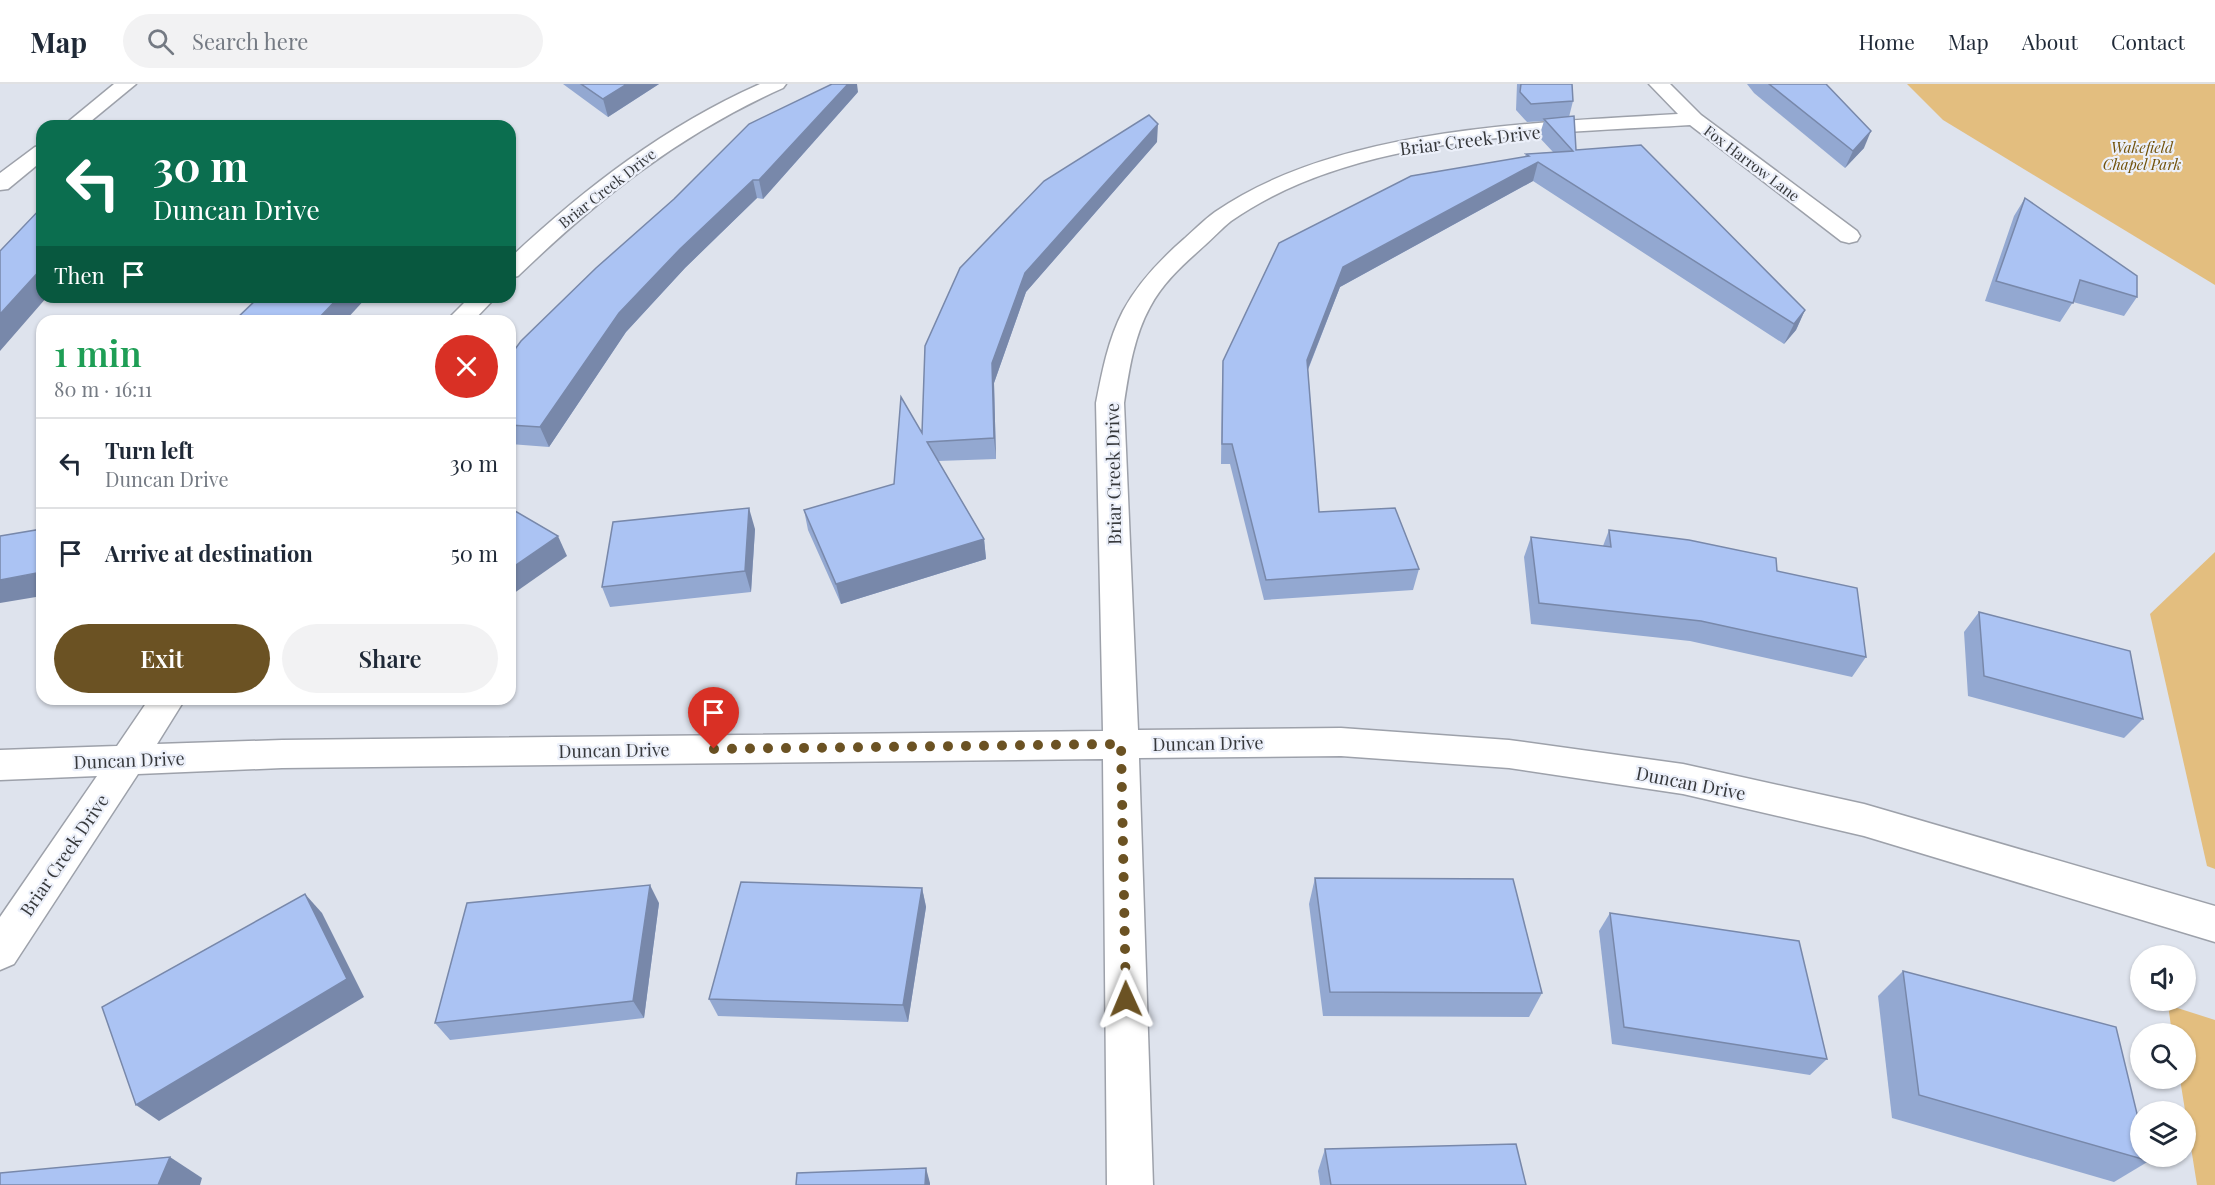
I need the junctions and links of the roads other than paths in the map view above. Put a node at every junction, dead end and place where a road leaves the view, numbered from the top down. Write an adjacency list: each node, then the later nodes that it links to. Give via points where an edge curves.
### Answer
1 (126, 84): 5 (street)
2 (776, 84): 11 (street, Briar Creek Drive, via 714,114 632,165)
3 (1659, 84): 4 (street, Fox Harrow Lane)
4 (1694, 119): 10 (street, Fox Harrow Lane); 15 (street, Briar Creek Drive, via 1468,137 1358,158 1258,196 1218,220 1186,246 1157,278 1134,314 1118,355 1110,403)
5 (81, 120)
6 (36, 155): 8 (street)
7 (36, 156): 9 (street)
8 (0, 159)
9 (0, 184)
10 (1849, 236)
11 (516, 265)
12 (478, 303): 13 (street)
13 (465, 315)
14 (164, 705): 16 (street, Briar Creek Drive)
15 (1121, 744): 16 (street, Duncan Drive, via 282,754); 18 (street, Duncan Drive, via 1341,742 1509,753 1683,779 1864,820); 20 (street, Briar Creek Drive)
16 (126, 760): 17 (street, Duncan Drive); 19 (street, Briar Creek Drive)
17 (0, 765)
18 (2215, 924)
19 (0, 951)
20 (1130, 1185)

